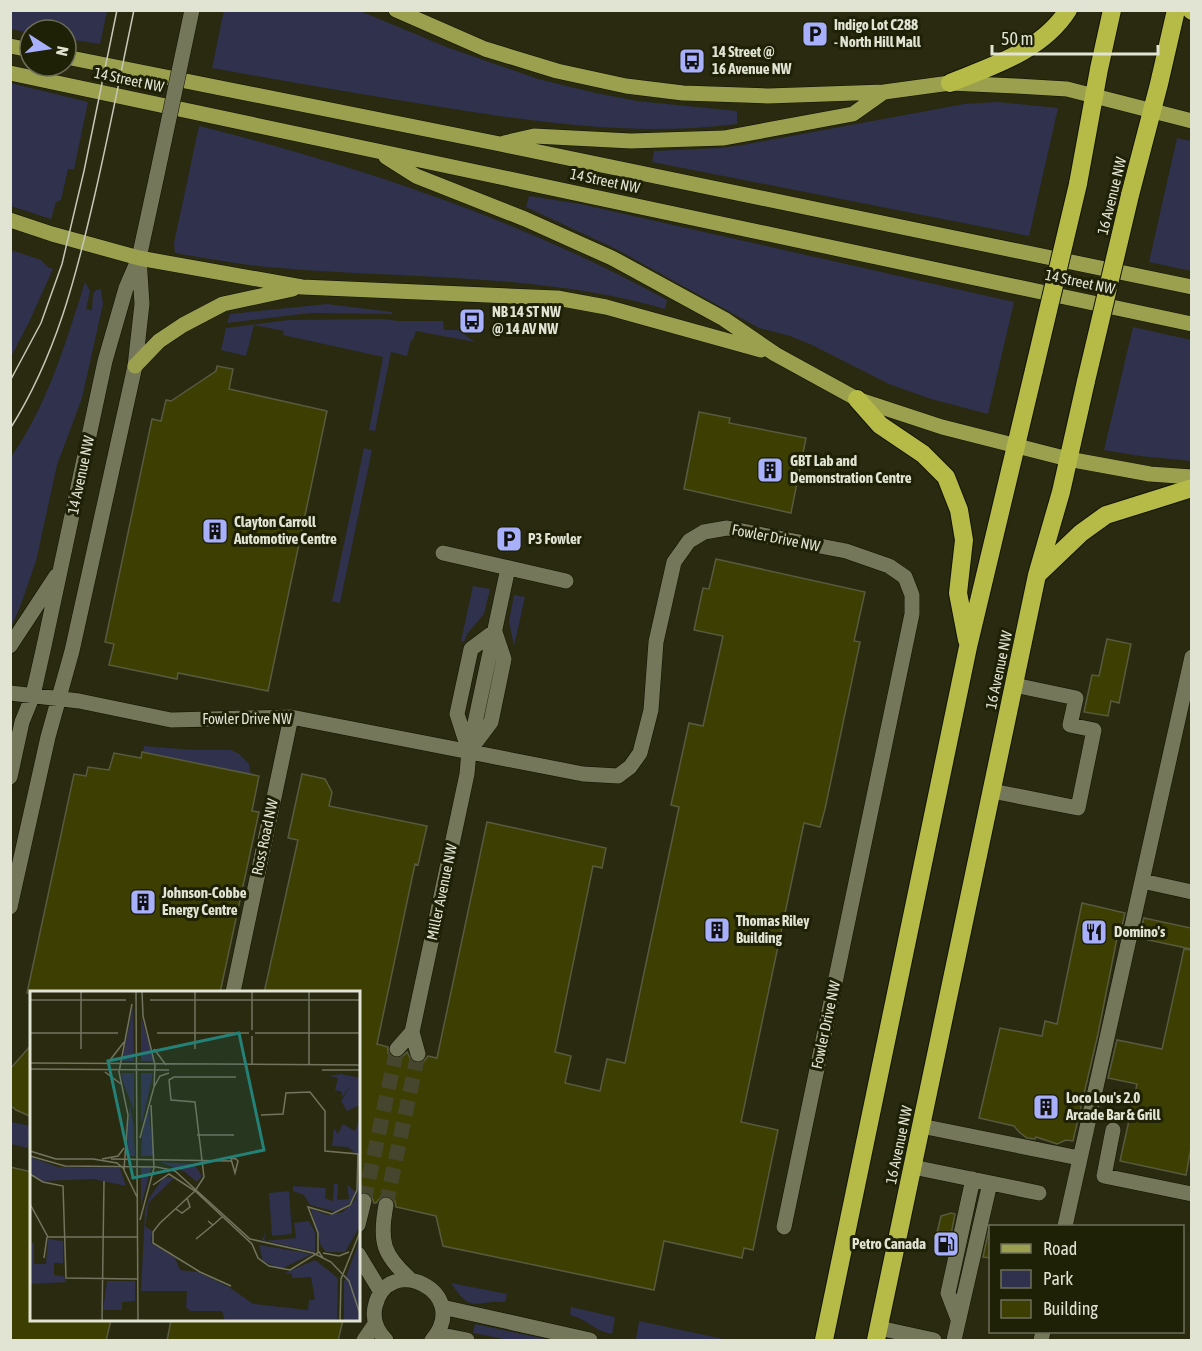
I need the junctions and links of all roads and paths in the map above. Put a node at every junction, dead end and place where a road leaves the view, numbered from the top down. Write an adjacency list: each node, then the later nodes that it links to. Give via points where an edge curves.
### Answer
1 (192, 10): 16 (street, 14 Avenue NW, bridge)
2 (396, 10): 9 (main road, via 485,48 557,71 626,86 768,96)
3 (1068, 10): 8 (highway, via 1046,35 1024,51)
4 (1112, 10): 10 (highway)
5 (1176, 10): 11 (highway, 16 Avenue NW)
6 (78, 59): 13 (main road, 14 Street NW)
7 (10, 73): 14 (main road, 14 Street NW)
8 (950, 83): 9 (main road); 10 (main road, via 1067,89)
9 (884, 92): 13 (main road, via 853,114 724,138 631,141 534,136)
10 (1094, 96): 11 (main road); 23 (highway, bridge, via 1078,184)
11 (1151, 111): 12 (main road); 24 (highway, 16 Avenue NW, bridge)
12 (1191, 121)
13 (500, 144): 18 (main road, 14 Street NW)
14 (376, 151): 19 (main road, 14 Street NW); 20 (main road, via 416,176 612,258 724,319)
15 (10, 220): 16 (main road)
16 (139, 258): 17 (main road); 21 (street, 14 Avenue NW, via 142,304); 29 (street, 14 Avenue NW, via 105,361)
17 (302, 287): 20 (main road, via 557,298 606,307); 21 (main road, via 224,304 159,341)
18 (1191, 287)
19 (1191, 324)
20 (775, 354): 22 (main road)
21 (135, 366): 39 (street, 14 Avenue NW)
22 (856, 399): 23 (main road); 34 (highway, via 880,425 923,454 946,477 959,510 964,540 958,593)
23 (1016, 446): 24 (main road); 34 (highway)
24 (1068, 459): 25 (main road); 30 (highway, 16 Avenue NW)
25 (1191, 477)
26 (1191, 488): 30 (highway, via 1106,515)
27 (443, 553): 28 (street)
28 (508, 568): 31 (street); 32 (street)
29 (61, 569): 33 (street); 38 (street, 14 Avenue NW)
30 (1037, 575): 36 (highway, 16 Avenue NW)
31 (566, 581)
32 (495, 631): 41 (street, via 504,659 491,722); 41 (street, via 471,649 457,714)
33 (10, 646)
34 (968, 647): 76 (highway)
35 (1191, 657): 44 (street)
36 (1014, 685): 43 (highway, 16 Avenue NW); 43 (street, via 1076,698 1070,725 1094,730 1078,808)
37 (10, 693): 38 (street, Fowler Drive NW)
38 (33, 695): 39 (street, Fowler Drive NW); 42 (street, 14 Avenue NW, via 22,722)
39 (60, 698): 40 (street, Fowler Drive NW, via 171,720); 46 (street, 14 Avenue NW)
40 (291, 717): 41 (street, Fowler Drive NW); 47 (street, Ross Road NW)
41 (469, 751): 48 (street, Miller Avenue NW); 63 (street, Fowler Drive NW, via 598,776 618,776 630,767 640,753 651,710 656,642 674,562 689,541 704,532 727,528 846,551 889,566 905,577 912,595 912,614)
42 (10, 777)
43 (992, 791): 51 (highway, 16 Avenue NW)
44 (1142, 881): 45 (street); 53 (street)
45 (1191, 892)
46 (10, 907)
47 (232, 991)
48 (412, 1032): 49 (street, Miller Avenue NW); 50 (street, Miller Avenue NW)
49 (397, 1049)
50 (418, 1054)
51 (921, 1126): 53 (street); 54 (highway, 16 Avenue NW)
52 (1113, 1130): 58 (street, via 1104,1176)
53 (1079, 1158): 62 (street)
54 (913, 1167): 55 (street); 70 (highway, 16 Avenue NW)
55 (973, 1179): 56 (street); 68 (street, via 948,1293)
56 (990, 1183): 57 (street); 68 (street)
57 (1039, 1193)
58 (1191, 1194)
59 (364, 1200): 61 (street)
60 (386, 1205): 65 (street, via 382,1225 384,1247 397,1268)
61 (360, 1217)
62 (1065, 1225)
63 (784, 1227)
64 (360, 1257): 66 (street)
65 (411, 1280): 66 (street, via 400,1281); 67 (street, via 431,1288)
66 (381, 1292): 69 (street, via 374,1312)
67 (442, 1307): 71 (street); 75 (street)
68 (958, 1319): 78 (street)
69 (375, 1324): 72 (street); 73 (street)
70 (878, 1334): 77 (street)
71 (435, 1337): 74 (street)
72 (364, 1341)
73 (386, 1341)
74 (467, 1341)
75 (590, 1341)
76 (824, 1341)
77 (934, 1341)
78 (954, 1341)

